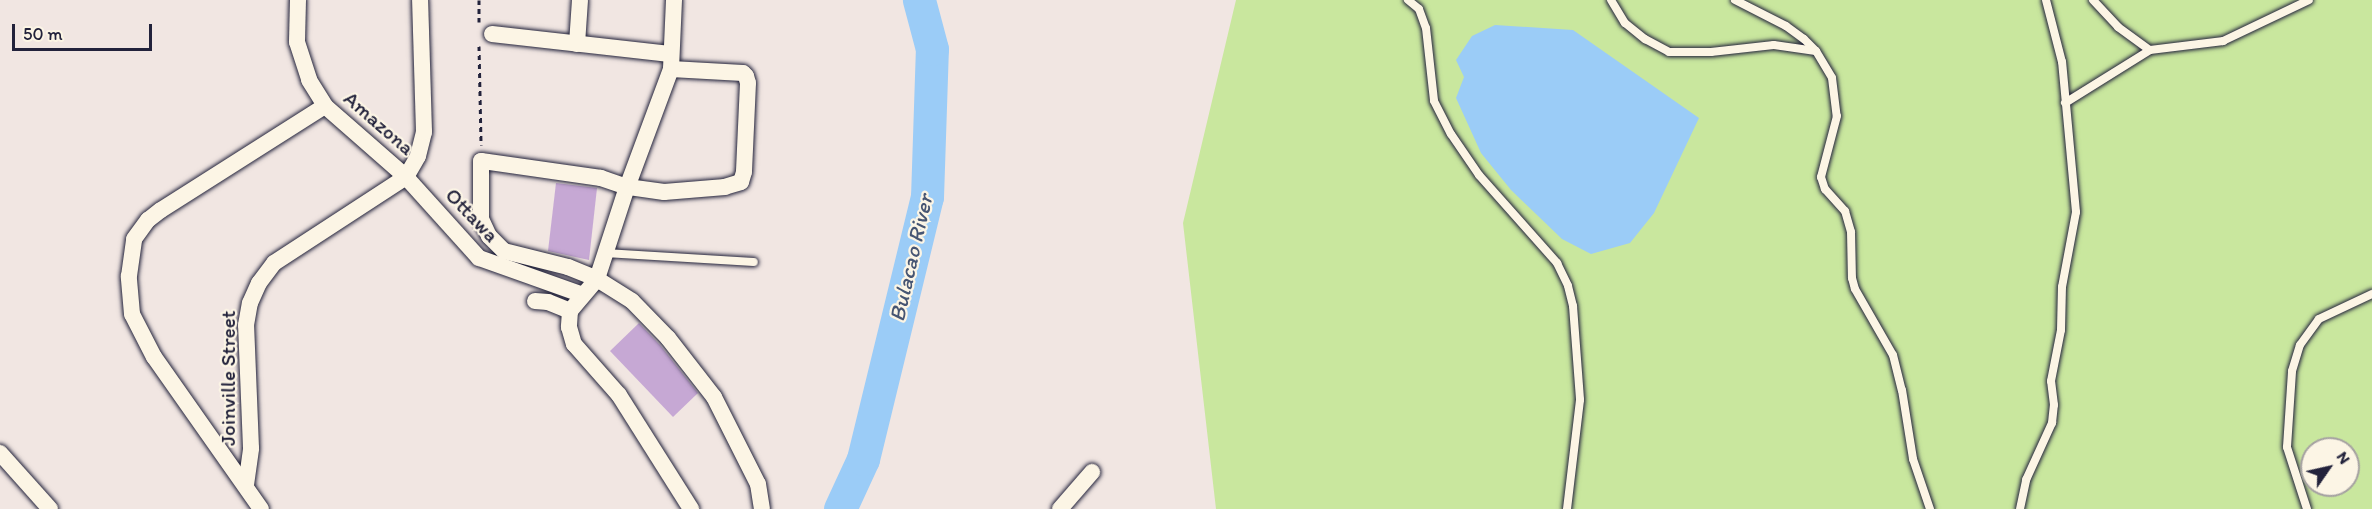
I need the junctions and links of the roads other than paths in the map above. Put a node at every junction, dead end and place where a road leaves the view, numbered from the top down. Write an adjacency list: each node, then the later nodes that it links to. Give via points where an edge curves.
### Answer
1 (298, 0): 17 (street, Amazona, via 297,42 309,80)
2 (420, 0): 18 (street, via 424,132 418,156)
3 (580, 0): 12 (street)
4 (674, 0): 15 (street)
5 (1408, 0): 35 (lane, via 1419,9 1426,28 1434,101 1451,134 1479,175 1557,263 1568,286 1580,400)
6 (1611, 0): 14 (lane, via 1625,23 1669,52 1774,45)
7 (1735, 0): 14 (lane, via 1786,26)
8 (2046, 0): 16 (lane, via 2062,62)
9 (2092, 0): 13 (lane, via 2118,27)
10 (2309, 0): 13 (lane, via 2223,42)
11 (492, 34): 12 (street)
12 (577, 44): 15 (street)
13 (2150, 50): 16 (lane)
14 (1816, 51): 36 (lane, via 1832,78 1836,106 1821,177 1825,189 1845,211 1851,232 1855,289 1893,355 1912,459)
15 (671, 62): 19 (street); 19 (street, via 743,72 746,76 744,178 724,187 663,192)
16 (2065, 103): 37 (lane, via 2076,212 2051,381 2052,423 2026,480)
17 (325, 106): 18 (street, Amazona); 29 (street, via 161,210 134,239 129,276 132,314 154,357)
18 (406, 177): 24 (street, Ottawa, via 479,258); 29 (street, Joinville Street, via 274,263 259,283 246,325 251,448)
19 (627, 187): 20 (street); 22 (street, via 601,178 481,161 481,219 489,236 504,251)
20 (604, 253): 21 (lane); 22 (street)
21 (754, 262)
22 (597, 279): 24 (street); 33 (street, via 632,301 668,338 714,397 758,483)
23 (2372, 294): 38 (lane, via 2319,319 2300,345 2292,371 2286,447)
24 (583, 295): 26 (street)
25 (535, 301): 26 (street)
26 (570, 311): 32 (street, via 574,344 619,395)
27 (0, 453): 30 (street)
28 (1092, 471): 34 (street)
29 (246, 485): 31 (street)
30 (50, 509)
31 (261, 509)
32 (691, 509)
33 (762, 509)
34 (1060, 509)
35 (1567, 509)
36 (1930, 509)
37 (2020, 509)
38 (2307, 509)

